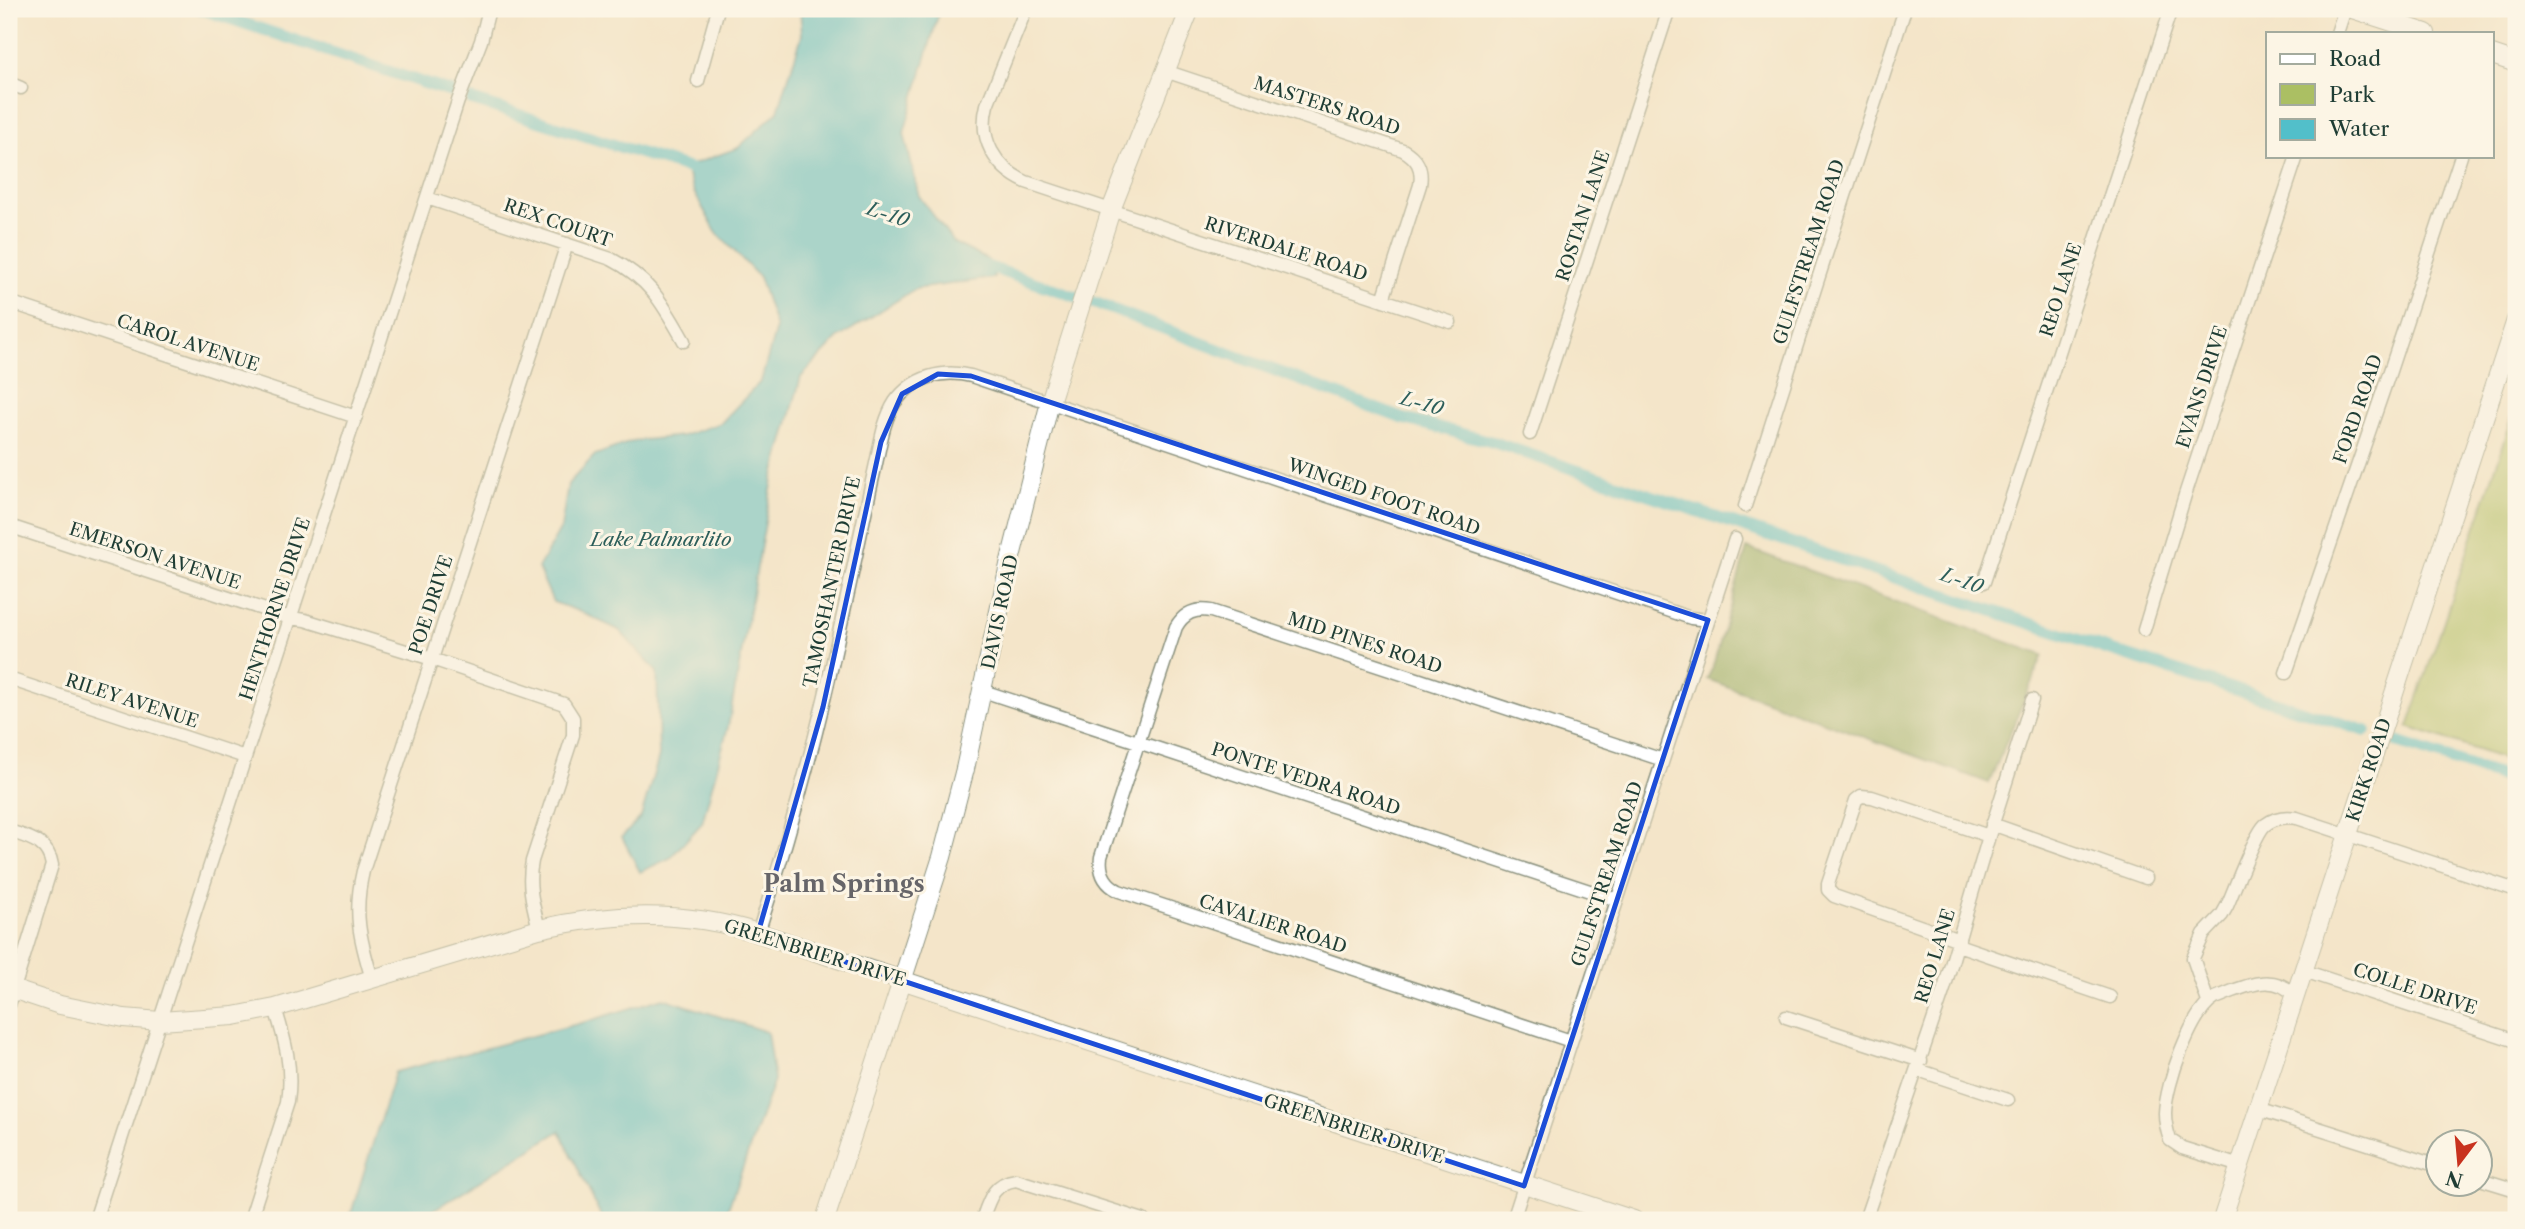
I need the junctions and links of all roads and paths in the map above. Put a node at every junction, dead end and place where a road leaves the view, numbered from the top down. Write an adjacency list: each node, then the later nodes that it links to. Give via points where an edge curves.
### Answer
1 (489, 9): 18 (street, HENTHORNE DRIVE)
2 (718, 9): 15 (street)
3 (1026, 9): 19 (street, RIVERDALE ROAD, via 985,113 991,151 1018,178)
4 (1190, 9): 14 (street, DAVIS ROAD)
5 (1669, 9): 28 (street, ROSTAN LANE)
6 (1905, 9): 29 (street, GULFSTREAM ROAD)
7 (2171, 9): 32 (street, REO LANE)
8 (2345, 9): 10 (street)
9 (2352, 9): 11 (street)
10 (2337, 32)
11 (2423, 32)
12 (2494, 58): 13 (street)
13 (2516, 63)
14 (1165, 71): 19 (street, DAVIS ROAD); 21 (street, MASTERS ROAD, via 1411,154 1420,168 1420,185)
15 (698, 81)
16 (2296, 158): 35 (street, EVANS DRIVE)
17 (2460, 158): 37 (street, FORD ROAD)
18 (427, 198): 20 (street, REX COURT); 27 (street, HENTHORNE DRIVE)
19 (1111, 210): 21 (street, RIVERDALE ROAD); 26 (street, DAVIS ROAD)
20 (567, 244): 25 (street, REX COURT, via 611,259 640,277); 36 (street, POE DRIVE)
21 (1382, 300): 24 (street, RIVERDALE ROAD)
22 (9, 302): 27 (street, CAROL AVENUE)
23 (2516, 320): 46 (street, KIRK ROAD)
24 (1450, 322)
25 (684, 341)
26 (1050, 402): 34 (street, WINGED FOOT ROAD, via 1690,618); 39 (street, DAVIS ROAD); 51 (street, TAMOSHANTER DRIVE, via 971,376 947,373 914,384 892,407 807,770)
27 (356, 417): 33 (street, HENTHORNE DRIVE)
28 (1530, 434)
29 (1745, 506)
30 (9, 526): 33 (street, EMERSON AVENUE)
31 (1735, 539): 34 (street, GULFSTREAM ROAD)
32 (1984, 582)
33 (290, 618): 36 (street, EMERSON AVENUE); 42 (street, HENTHORNE DRIVE)
34 (1708, 620): 43 (street, GULFSTREAM ROAD)
35 (2144, 630)
36 (432, 659): 50 (street, EMERSON AVENUE, via 556,700 573,718 573,735 530,870 530,896); 54 (street, POE DRIVE, via 359,889 358,925)
37 (2286, 673)
38 (9, 679): 42 (street, RILEY AVENUE)
39 (983, 691): 41 (street, PONTE VEDRA ROAD); 55 (street, DAVIS ROAD, via 942,857)
40 (2032, 700): 44 (street, REO LANE)
41 (1139, 742): 43 (street, MID PINES ROAD, via 1176,627 1186,614 1203,610); 49 (street, PONTE VEDRA ROAD); 63 (street, CAVALIER ROAD, via 1101,857 1102,874 1112,887)
42 (245, 757): 62 (street, HENTHORNE DRIVE)
43 (1663, 760): 49 (street, GULFSTREAM ROAD)
44 (1991, 830): 47 (street); 52 (street, REO LANE); 52 (street, via 1861,796 1828,884 1834,896)
45 (9, 831): 56 (street, via 33,839 51,856 51,873)
46 (2348, 835): 48 (street); 53 (street, KIRK ROAD); 59 (street, via 2289,817 2273,820 2261,830 2227,906 2204,934 2193,958)
47 (2147, 878)
48 (2516, 890)
49 (1617, 900): 63 (street, GULFSTREAM ROAD)
50 (539, 929): 51 (street, GREENBRIER DRIVE, via 603,917 660,915); 54 (street, GREENBRIER DRIVE)
51 (758, 933): 55 (street, GREENBRIER DRIVE)
52 (1959, 942): 58 (street); 65 (street, REO LANE)
53 (2304, 971): 57 (street, KIRK ROAD); 64 (street, COLLE DRIVE)
54 (372, 979): 60 (street, GREENBRIER DRIVE)
55 (903, 980): 71 (street, GREENBRIER DRIVE); 75 (street, DAVIS ROAD)
56 (10, 994): 62 (street, GREENBRIER DRIVE, via 92,1013)
57 (2295, 996): 59 (street, via 2282,985 2267,981); 67 (street, KIRK ROAD)
58 (2110, 997)
59 (2208, 1002): 69 (street, via 2183,1046 2166,1101 2165,1122 2175,1144)
60 (275, 1008): 62 (street, GREENBRIER DRIVE, via 201,1020); 74 (street, via 288,1052 290,1086)
61 (1786, 1017): 65 (street)
62 (160, 1021): 73 (street, HENTHORNE DRIVE)
63 (1571, 1041): 71 (street, GULFSTREAM ROAD)
64 (2516, 1041)
65 (1919, 1065): 66 (street); 80 (street, REO LANE)
66 (2008, 1100)
67 (2258, 1110): 68 (street); 69 (street, KIRK ROAD)
68 (2424, 1162)
69 (2240, 1166): 81 (street, KIRK ROAD)
70 (2494, 1184): 72 (street)
71 (1524, 1186): 78 (street, GULFSTREAM ROAD); 79 (street, GREENBRIER DRIVE)
72 (2516, 1191)
73 (95, 1220)
74 (250, 1220)
75 (825, 1220)
76 (982, 1220): 77 (street, via 994,1190 1016,1180)
77 (1143, 1220)
78 (1513, 1220)
79 (1634, 1220)
80 (1865, 1220)
81 (2222, 1220)

